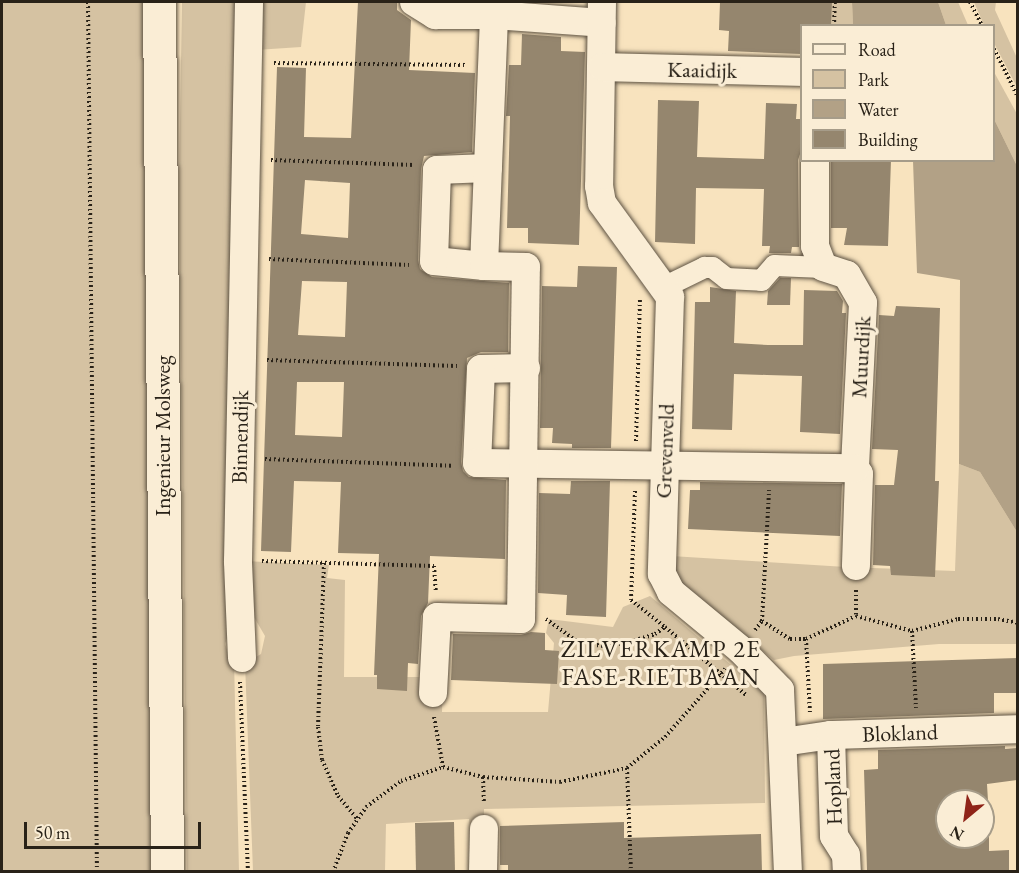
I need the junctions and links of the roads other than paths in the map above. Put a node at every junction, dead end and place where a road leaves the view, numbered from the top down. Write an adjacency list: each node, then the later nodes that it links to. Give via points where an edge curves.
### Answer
1 (159, 2): 23 (main road, Ingenieur Molsweg)
2 (249, 2): 18 (street, Binnendijk, via 238,561)
3 (414, 2): 5 (street, via 435,15)
4 (602, 12): 5 (street); 6 (street, Grevenveld)
5 (494, 15): 9 (street)
6 (603, 67): 7 (street, Kaaidijk); 12 (street, Grevenveld, via 599,186 602,203)
7 (800, 72)
8 (815, 162): 11 (street, via 815,246)
9 (488, 168): 10 (street); 10 (street, via 437,170 434,261)
10 (484, 266): 13 (street, via 526,267)
11 (823, 267): 12 (street, via 774,266 761,280 726,278 712,267 704,267); 16 (street, Muurdijk, via 847,275 863,303)
12 (663, 287): 15 (street, Grevenveld, via 670,297)
13 (526, 368): 14 (street); 14 (street, via 481,369 477,463)
14 (525, 464): 15 (street); 19 (street, via 534,619 437,617)
15 (665, 466): 16 (street); 21 (street, Grevenveld, via 662,574 671,592 741,650 780,690)
16 (855, 468): 17 (street, Muurdijk, via 860,474)
17 (856, 566)
18 (242, 658)
19 (433, 693)
20 (1017, 729): 21 (street, Blokland)
21 (808, 738): 25 (street, Grevenveld); 26 (street, Hopland, via 834,836 846,855)
22 (484, 828): 24 (street)
23 (167, 872)
24 (483, 872)
25 (788, 872)
26 (847, 872)

